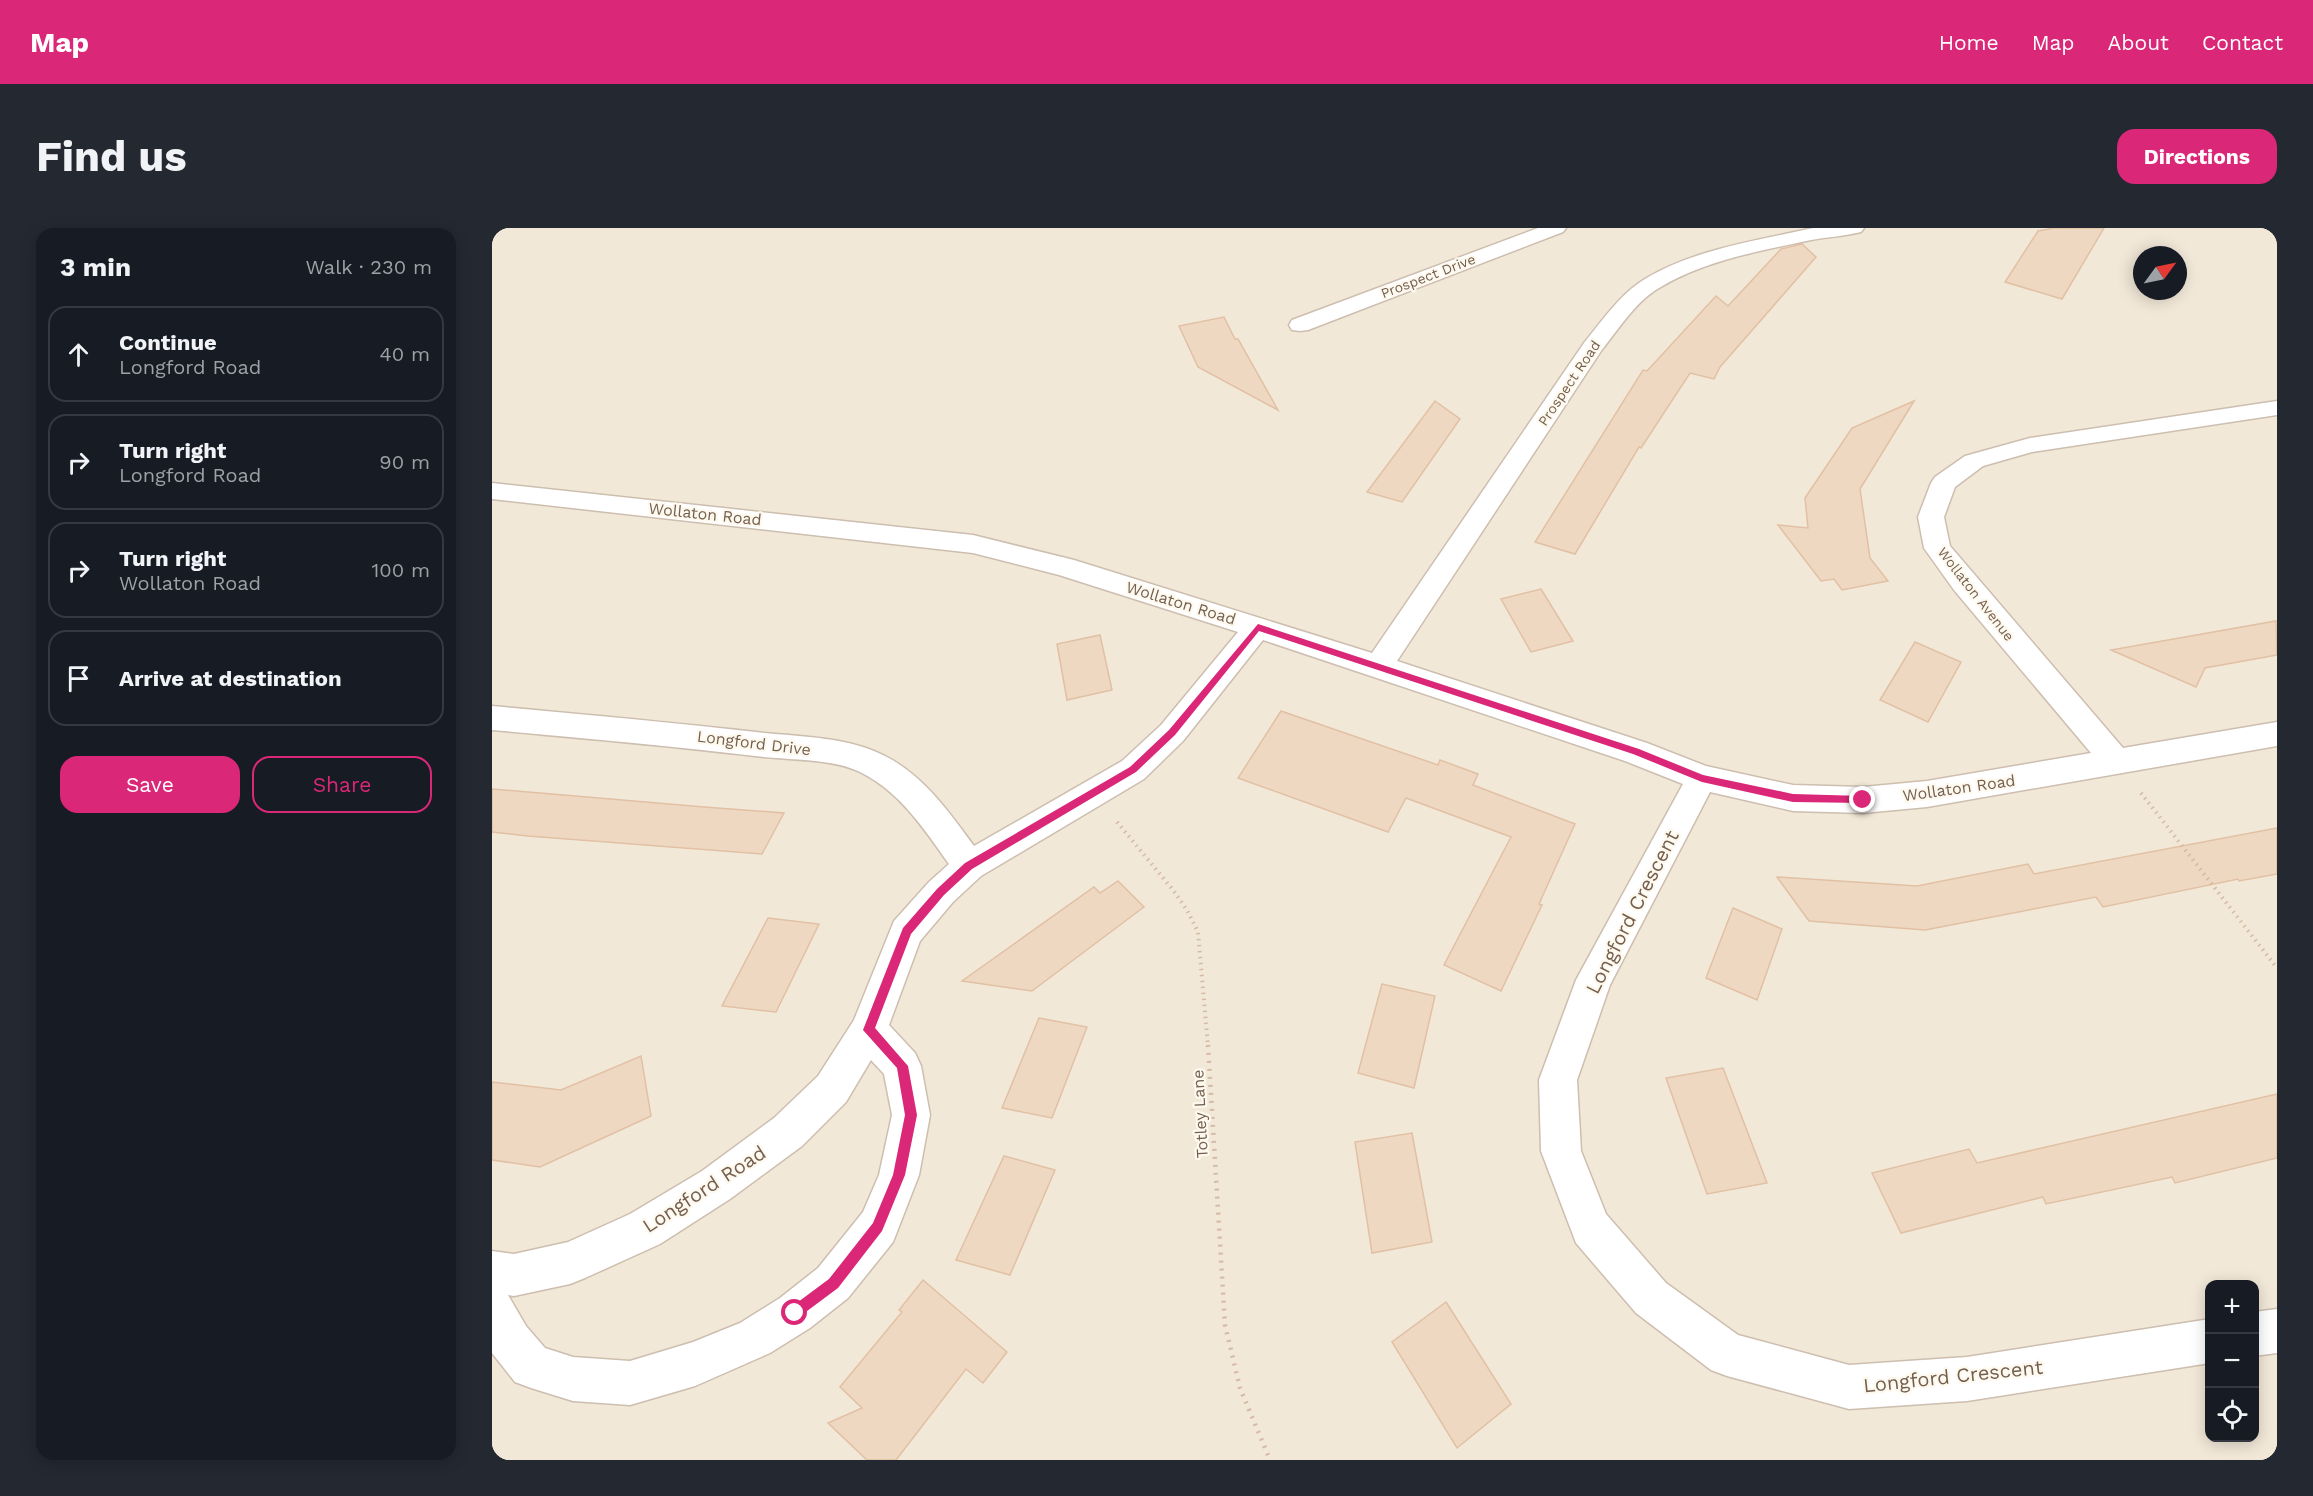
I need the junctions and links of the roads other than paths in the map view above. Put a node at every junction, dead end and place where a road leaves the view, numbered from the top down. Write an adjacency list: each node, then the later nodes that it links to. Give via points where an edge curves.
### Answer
1 (1556, 228): 4 (street, Prospect Drive)
2 (1854, 228): 3 (street, Prospect Road)
3 (1810, 231): 8 (street, Prospect Road, via 1713,256 1651,284 1623,309 1592,348)
4 (1300, 325)
5 (2277, 408): 11 (street, Wollaton Avenue, via 2030,445 1974,461 1944,483 1931,517 1937,548)
6 (492, 490): 7 (street, Wollaton Road, via 973,544 1064,567)
7 (1258, 627): 8 (street, Wollaton Road); 13 (street, Longford Road, via 1172,733 1133,770)
8 (1379, 666): 12 (street, Wollaton Road)
9 (492, 718): 13 (street, Longford Drive, via 854,755 881,766 923,802)
10 (2277, 734): 11 (street, Wollaton Road)
11 (2117, 763): 12 (street, Wollaton Road, via 1927,794 1863,800 1793,798)
12 (1702, 778): 19 (street, Longford Crescent, via 1594,980 1558,1080 1560,1151 1591,1228 1651,1298 1726,1354 1850,1387 1967,1379)
13 (969, 866): 14 (street, Longford Road, via 906,932)
14 (869, 1030): 15 (street, Longford Road, via 832,1089 788,1132 716,1185 645,1229 570,1263 514,1275); 16 (street, via 902,1066 911,1115 899,1175 878,1227 833,1283 795,1313 755,1338 695,1364 630,1383 573,1378 531,1366 510,1342)
15 (492, 1272)
16 (492, 1309)
17 (2277, 1330): 18 (street)
18 (2259, 1333)
19 (2205, 1342)

